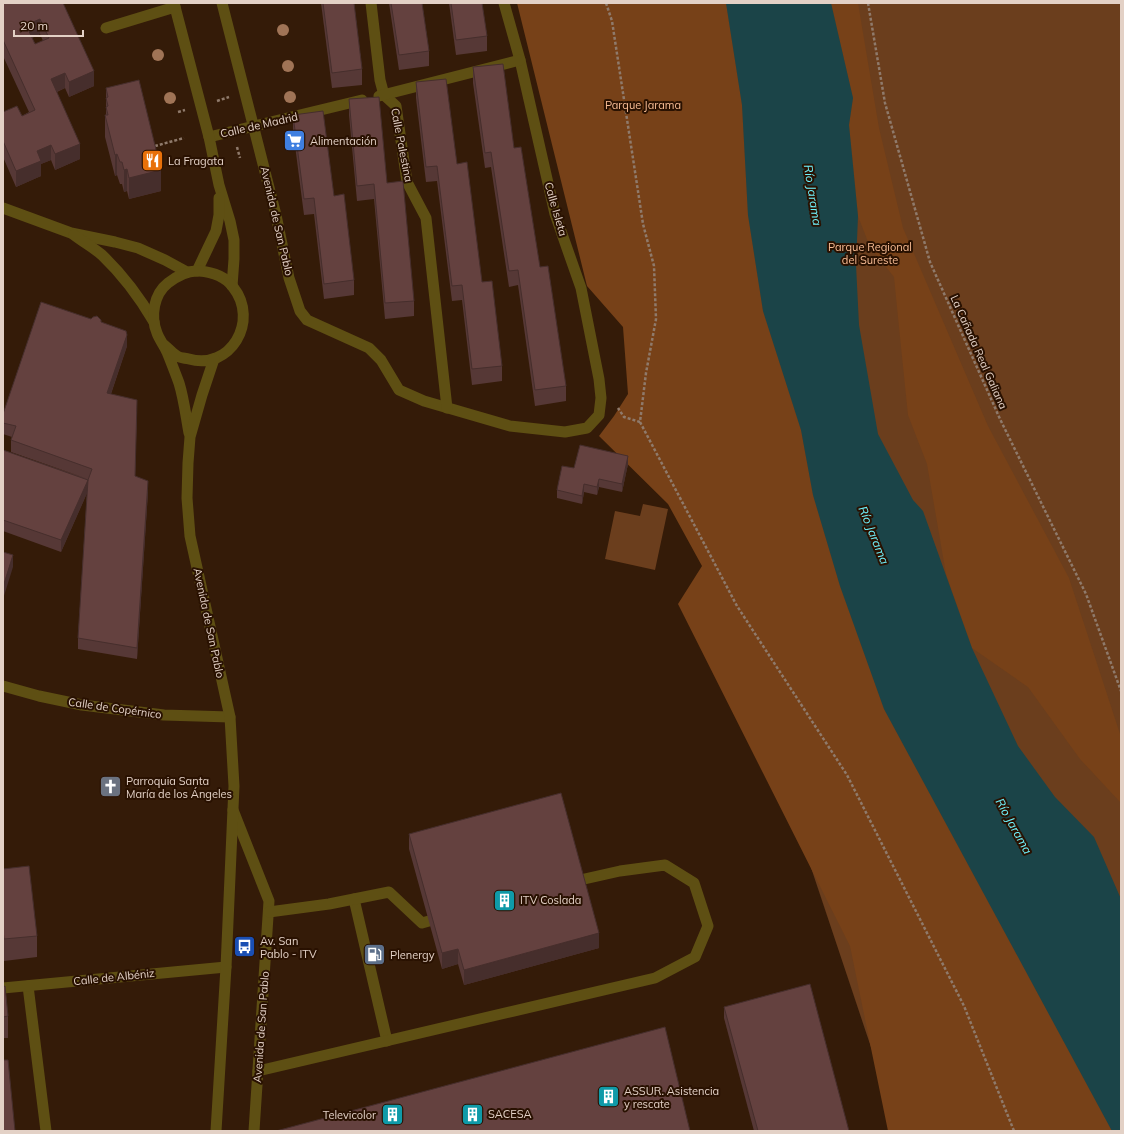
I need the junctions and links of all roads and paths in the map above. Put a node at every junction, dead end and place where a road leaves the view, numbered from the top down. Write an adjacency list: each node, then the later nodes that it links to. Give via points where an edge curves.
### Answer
1 (222, 3): 10 (street, Avenida de San Pablo)
2 (371, 3): 9 (street, Calle Palestina)
3 (504, 3): 8 (street, Calle Isleta)
4 (606, 3): 24 (path, via 612,21 643,224 654,266 656,319)
5 (868, 3): 27 (path, La Cañada Real Galiana, via 886,103 930,262 1000,419 1086,594)
6 (175, 5): 7 (street); 11 (street)
7 (106, 28)
8 (520, 60): 9 (street, Calle de Madrid); 23 (street, Calle Isleta, via 555,214 581,288 599,379 599,415 587,428 565,432 510,426)
9 (384, 95): 10 (street, Calle de Madrid); 23 (street, Calle Palestina, via 396,106 407,182 426,218)
10 (254, 127): 11 (street, Calle de Madrid); 23 (street, Avenida de San Pablo, via 289,278 300,311 307,320 368,348 381,360 399,390 424,402)
11 (208, 137): 14 (street)
12 (184, 138): 13 (path)
13 (155, 146)
14 (219, 185): 17 (street, via 216,231); 18 (street, via 234,240)
15 (3, 208): 16 (street)
16 (70, 233): 17 (street, via 138,248); 19 (street, via 101,254 121,275)
17 (192, 271): 18 (street, via 210,272 222,277); 19 (street, via 175,277 165,285 154,309)
18 (232, 286): 21 (street, via 240,296 244,308 244,321 241,333 234,344)
19 (154, 322): 20 (street)
20 (163, 344): 21 (street, via 177,356 196,361); 25 (street, via 181,389)
21 (214, 359): 25 (street)
22 (616, 404): 24 (path, via 624,417)
23 (447, 408)
24 (640, 422): 42 (path, via 738,606 847,775 964,1006)
25 (190, 436): 28 (street, Avenida de San Pablo, via 187,498 190,536)
26 (3, 686): 28 (street, Calle de Copérnico, via 82,704 164,715)
27 (1121, 691)
28 (230, 717): 29 (street, Avenida de San Pablo)
29 (233, 810): 32 (street, Avenida de San Pablo, via 269,901); 34 (street, Avenida de San Pablo)
30 (580, 880): 37 (street, via 665,865 694,883 708,926 695,958 654,978)
31 (354, 899): 32 (street); 33 (street, via 389,892 422,923); 37 (street)
32 (268, 912): 38 (street, Avenida de San Pablo)
33 (429, 921)
34 (226, 967): 35 (street, Calle de Albéniz); 40 (street, Avenida de San Pablo)
35 (28, 986): 36 (street, Calle de Albéniz); 39 (street)
36 (3, 988)
37 (387, 1041): 38 (street)
38 (258, 1071): 41 (street, Avenida de San Pablo)
39 (46, 1131)
40 (216, 1131)
41 (254, 1131)
42 (1014, 1131)

